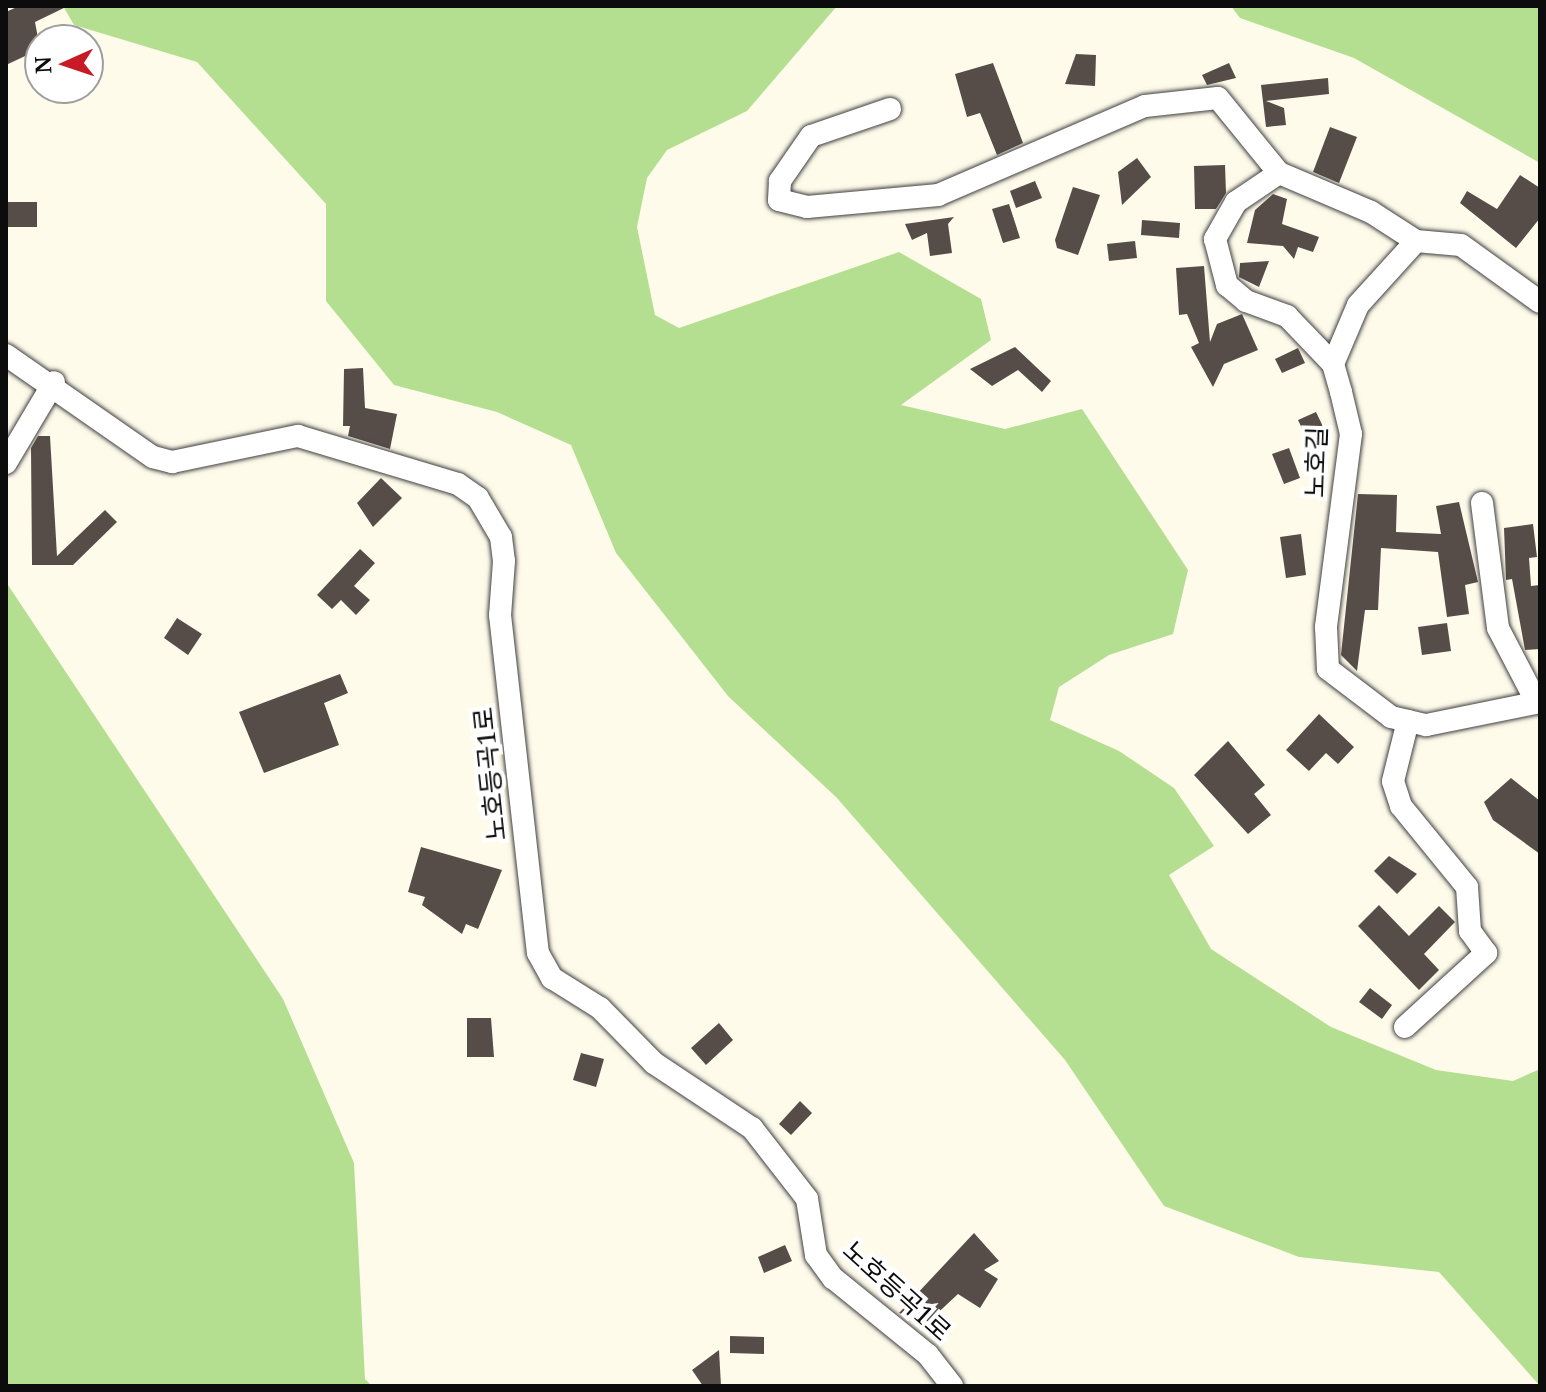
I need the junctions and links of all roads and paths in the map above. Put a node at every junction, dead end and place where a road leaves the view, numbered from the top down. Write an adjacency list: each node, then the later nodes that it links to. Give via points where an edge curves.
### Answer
1 (890, 109): 2 (street, via 811,136 780,181 779,200 807,207 938,195 1145,106 1218,98)
2 (1279, 173): 3 (street, via 1371,212); 6 (street, 노호길, via 1236,202 1218,227 1227,285 1246,301 1287,316)
3 (1416, 241): 4 (street, via 1461,245); 6 (street, via 1358,305)
4 (1540, 302)
5 (6, 355): 7 (street, 노호등곡1로)
6 (1333, 364): 11 (street, 노호길, via 1351,434 1326,627 1328,669 1365,702)
7 (54, 382): 8 (street); 13 (street, 노호등곡1로, via 121,439 162,460 298,436 458,484 478,498 501,537 502,639 538,953 552,978 600,1008 654,1063 752,1128 807,1199 816,1255 833,1278 928,1355)
8 (6, 463)
9 (1482, 503): 10 (street, 노호길, via 1498,628)
10 (1537, 701): 11 (street, 노호길, via 1455,723)
11 (1408, 721): 12 (street, via 1393,781 1401,806 1467,887 1470,931 1486,953)
12 (1405, 1027)
13 (952, 1386)

